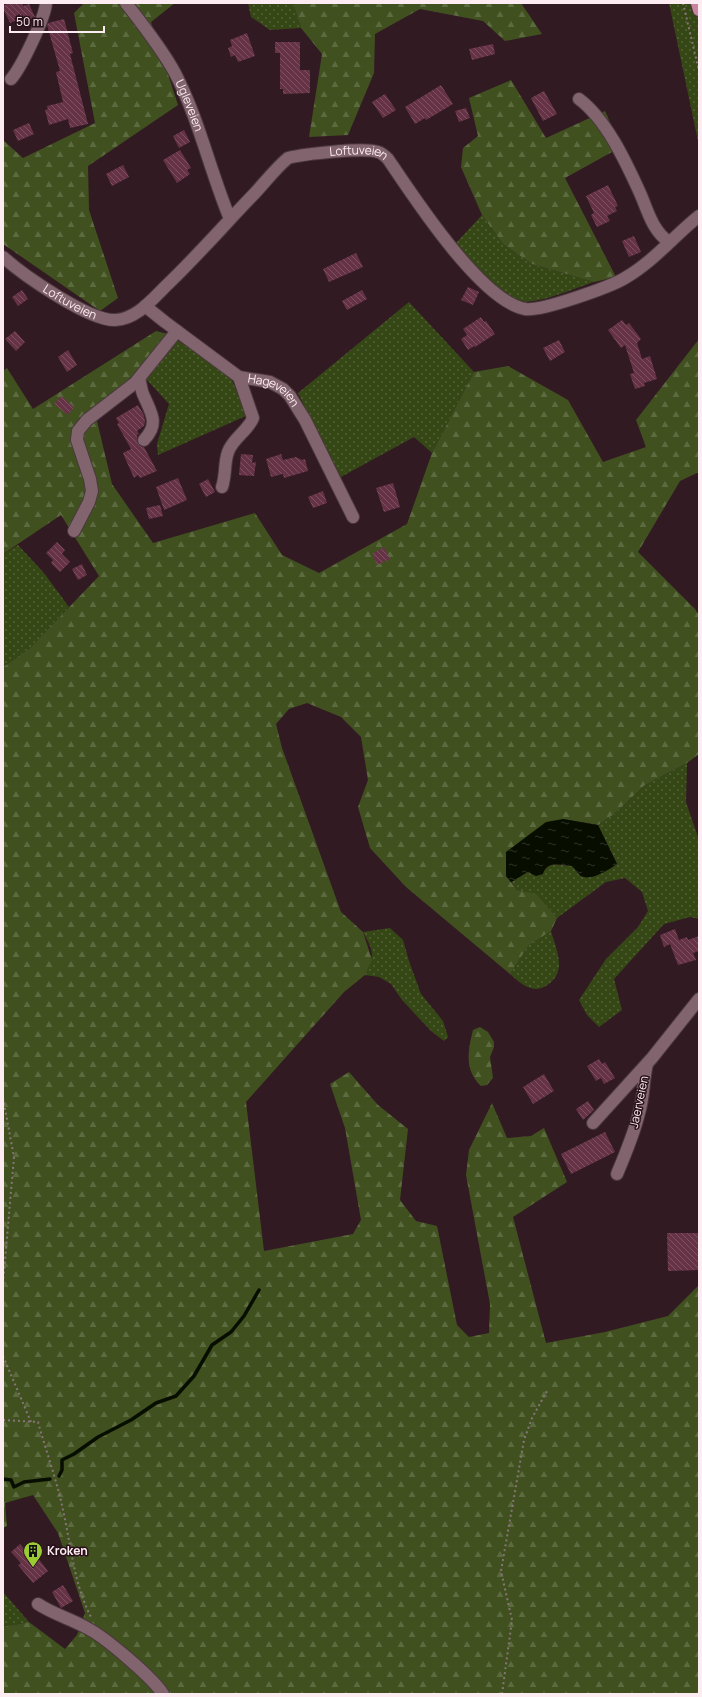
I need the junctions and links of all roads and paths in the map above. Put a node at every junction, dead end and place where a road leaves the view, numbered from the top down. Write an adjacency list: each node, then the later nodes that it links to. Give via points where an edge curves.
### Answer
1 (46, 3): 7 (street, via 40,22)
2 (126, 3): 10 (street, Ugleveien, via 175,74)
3 (683, 3): 6 (path)
4 (697, 3): 5 (main road)
5 (699, 10)
6 (699, 71)
7 (11, 80)
8 (579, 99): 11 (street, via 601,121 634,181 655,228)
9 (699, 216): 11 (street, Loftuveien)
10 (230, 219): 11 (street, Loftuveien, via 288,158 369,150 378,152 388,159 444,239 475,274 494,292 518,308 545,308 625,279); 13 (street, Loftuveien, via 196,257)
11 (669, 242)
12 (3, 257): 13 (street, Loftuveien, via 36,284 100,318 122,319)
13 (145, 306): 14 (street, Hageveien)
14 (176, 330): 15 (street, Hageveien); 16 (street)
15 (239, 377): 18 (street, via 253,418 234,440 228,452); 19 (street, Hageveien, via 270,382 290,396 305,420)
16 (139, 378): 17 (street, via 153,418 151,433); 20 (street, via 87,420 78,431 77,440 92,491)
17 (144, 440)
18 (222, 487)
19 (353, 517)
20 (74, 531)
21 (699, 999): 22 (street)
22 (648, 1061): 24 (street, Jaerveien); 25 (street, Jaerveien, via 640,1112)
23 (3, 1098): 26 (path, via 14,1157)
24 (593, 1123)
25 (617, 1174)
26 (3, 1283)
27 (3, 1356): 30 (path)
28 (547, 1391): 34 (path, via 532,1418 524,1440 500,1571 512,1620)
29 (3, 1420): 30 (path)
30 (31, 1422): 32 (path, via 38,1422 63,1509 85,1605)
31 (38, 1604): 32 (street, via 49,1612)
32 (100, 1635): 33 (street)
33 (163, 1694)
34 (502, 1694)

